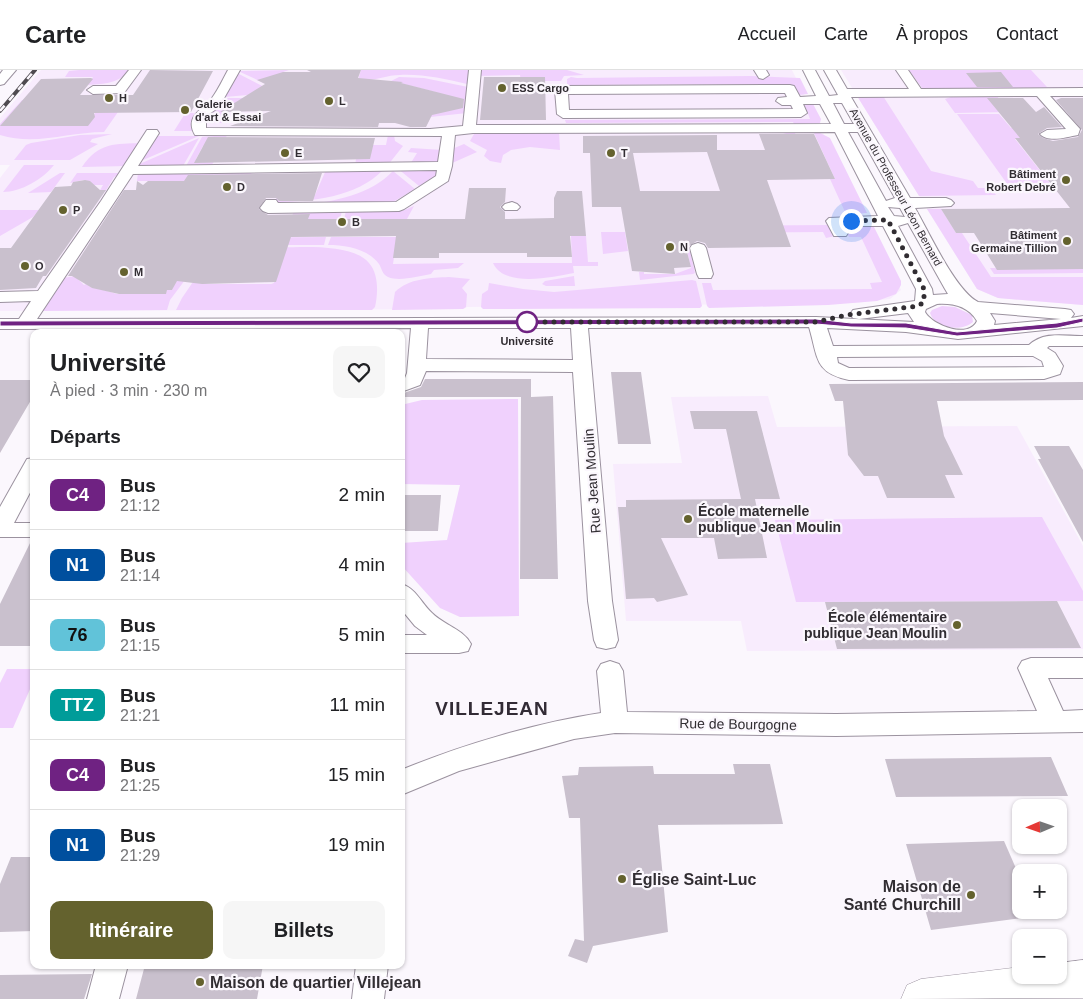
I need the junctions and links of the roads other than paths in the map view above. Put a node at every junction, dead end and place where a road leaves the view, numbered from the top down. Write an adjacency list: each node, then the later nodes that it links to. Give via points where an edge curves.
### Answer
1 (10, 70): 10 (street)
2 (134, 70): 12 (street, via 120,90)
3 (234, 70): 25 (street, via 213,105 203,112 199,121 200,132 350,126)
4 (475, 70): 24 (street)
5 (830, 70): 17 (street, Avenue du Professeur Léon Bernard)
6 (902, 70): 16 (street)
7 (765, 74): 9 (street)
8 (808, 74): 18 (street, Avenue du Professeur Léon Bernard)
9 (744, 75)
10 (0, 81)
11 (550, 82): 23 (street)
12 (93, 90)
13 (1001, 92): 14 (street); 16 (street); 20 (street)
14 (1040, 92): 15 (street); 27 (street, via 1073,129 1069,133)
15 (1083, 92)
16 (918, 93): 17 (street)
17 (844, 96): 18 (street); 22 (street, Avenue du Professeur Léon Bernard)
18 (825, 100): 19 (street); 21 (street, Avenue du Professeur Léon Bernard)
19 (795, 101): 19 (street, via 801,113 563,114 562,90 790,89)
20 (1012, 105)
21 (840, 128): 22 (street); 23 (street); 31 (street, Avenue du Professeur Léon Bernard)
22 (862, 128): 32 (street, Avenue du Professeur Léon Bernard)
23 (552, 129): 24 (street)
24 (469, 130): 25 (street)
25 (449, 131): 28 (street)
26 (152, 133): 29 (street)
27 (1047, 134)
28 (445, 166): 29 (street); 30 (street, via 443,178 399,206 268,208)
29 (129, 170): 39 (street)
30 (271, 203)
31 (879, 203): 32 (street); 34 (street, Avenue du Professeur Léon Bernard)
32 (904, 203): 33 (street); 35 (street, Avenue du Professeur Léon Bernard)
33 (946, 203)
34 (888, 220): 35 (street); 36 (street, via 834,221); 41 (street, Avenue du Professeur Léon Bernard, via 924,289)
35 (915, 222): 42 (street, Avenue du Professeur Léon Bernard, via 952,289)
36 (840, 233)
37 (698, 248): 38 (street)
38 (705, 274)
39 (43, 296): 40 (street); 48 (street)
40 (0, 297)
41 (922, 304): 42 (street, via 943,299); 46 (street); 50 (street, Avenue du Professeur Léon Bernard, via 916,312 918,318)
42 (970, 304): 43 (street); 51 (street, Avenue du Professeur Léon Bernard, via 983,313 986,321 984,327)
43 (1083, 319): 51 (street, via 1057,325)
44 (420, 322): 45 (street); 49 (street); 55 (street)
45 (579, 322): 46 (street); 56 (street, Rue Jean Moulin)
46 (816, 322): 50 (street); 54 (street)
47 (0, 324): 48 (street)
48 (24, 324): 49 (street)
49 (108, 328)
50 (936, 330): 51 (street, via 957,334)
51 (976, 332)
52 (1083, 341): 53 (street, via 1044,341)
53 (1034, 350): 54 (street); 54 (street, via 1050,357 1053,370 1044,373 849,374 830,366)
54 (826, 352)
55 (416, 365): 56 (street); 57 (street, via 413,381)
56 (583, 366): 62 (street, Rue Jean Moulin, via 600,601)
57 (405, 384)
58 (30, 472): 59 (street)
59 (0, 529): 60 (street)
60 (30, 530)
61 (405, 597): 63 (street, via 424,620 458,644)
62 (606, 640)
63 (405, 644)
64 (1083, 668): 68 (street, via 1031,668)
65 (610, 671): 67 (street)
66 (1083, 721): 68 (street, Rue de Bourgogne)
67 (615, 722): 68 (street, Rue de Bourgogne, via 836,725); 69 (street, Rue de Bourgogne, via 574,728 463,758)
68 (1055, 722)
69 (405, 780)
70 (111, 969): 73 (street)
71 (372, 969): 74 (street)
72 (1083, 979): 75 (main road)
73 (103, 999)
74 (368, 999)
75 (921, 999)

